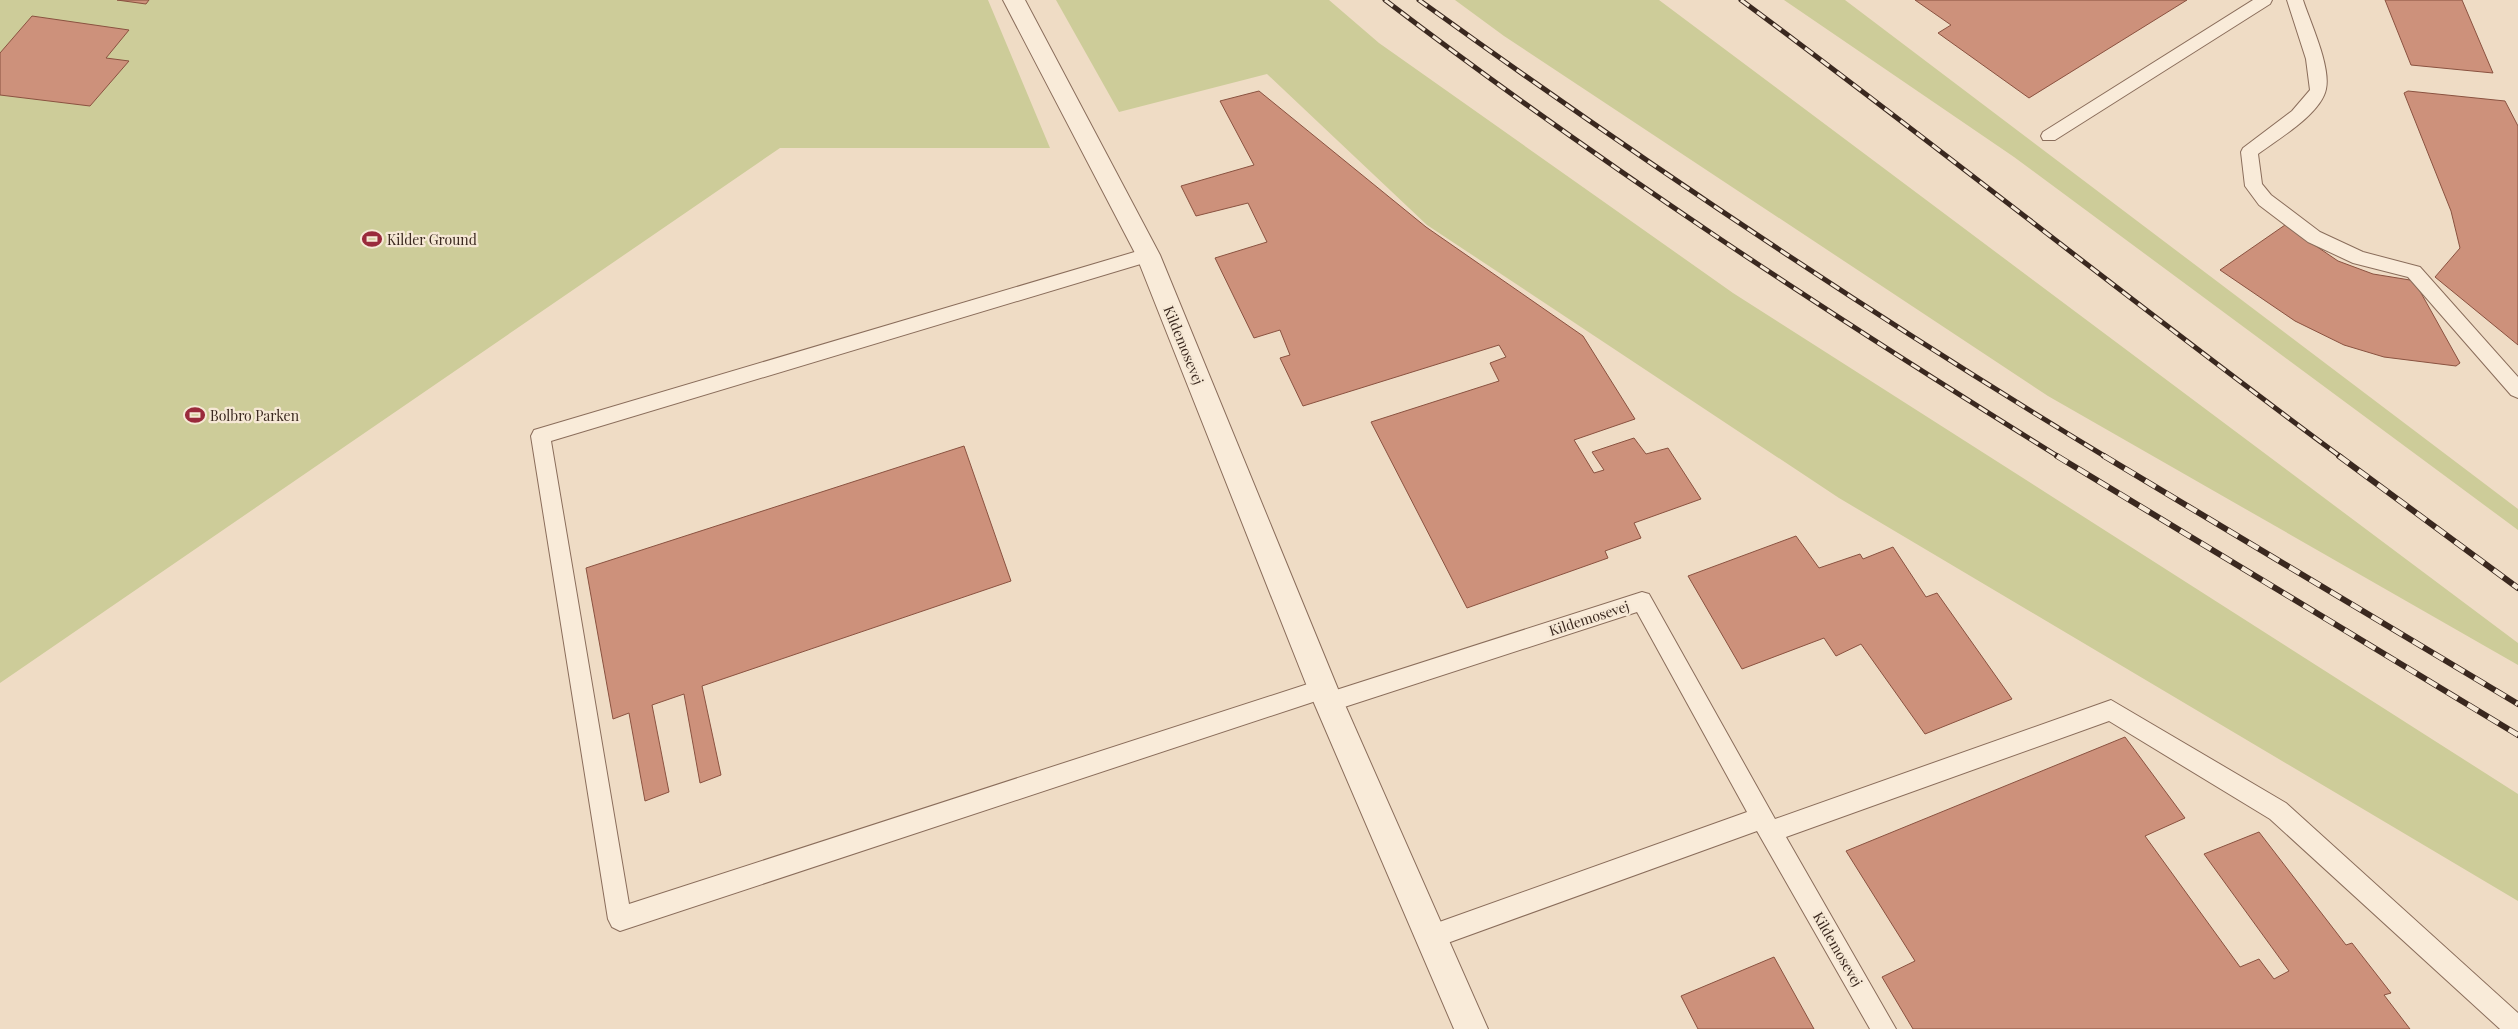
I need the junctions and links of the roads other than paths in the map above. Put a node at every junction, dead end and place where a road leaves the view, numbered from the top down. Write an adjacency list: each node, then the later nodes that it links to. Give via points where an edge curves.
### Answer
1 (1014, 0): 5 (street, Kildemosevej)
2 (2264, 0): 4 (lane)
3 (2296, 0): 6 (lane, via 2316,67 2318,90 2306,108 2249,152 2254,186 2266,200 2314,238 2359,258 2414,272)
4 (2049, 136)
5 (1148, 255): 7 (street, Kildemosevej); 7 (lane, via 542,436 620,918)
6 (2518, 390)
7 (1326, 696): 8 (lane, Kildemosevej, via 1642,601); 9 (street, Kildemosevej)
8 (1766, 825): 9 (lane); 11 (lane, Kildemosevej); 12 (lane, via 2111,710 2278,811)
9 (1431, 937): 10 (street, Kildemosevej)
10 (1471, 1029)
11 (1884, 1029)
12 (2518, 1029)

